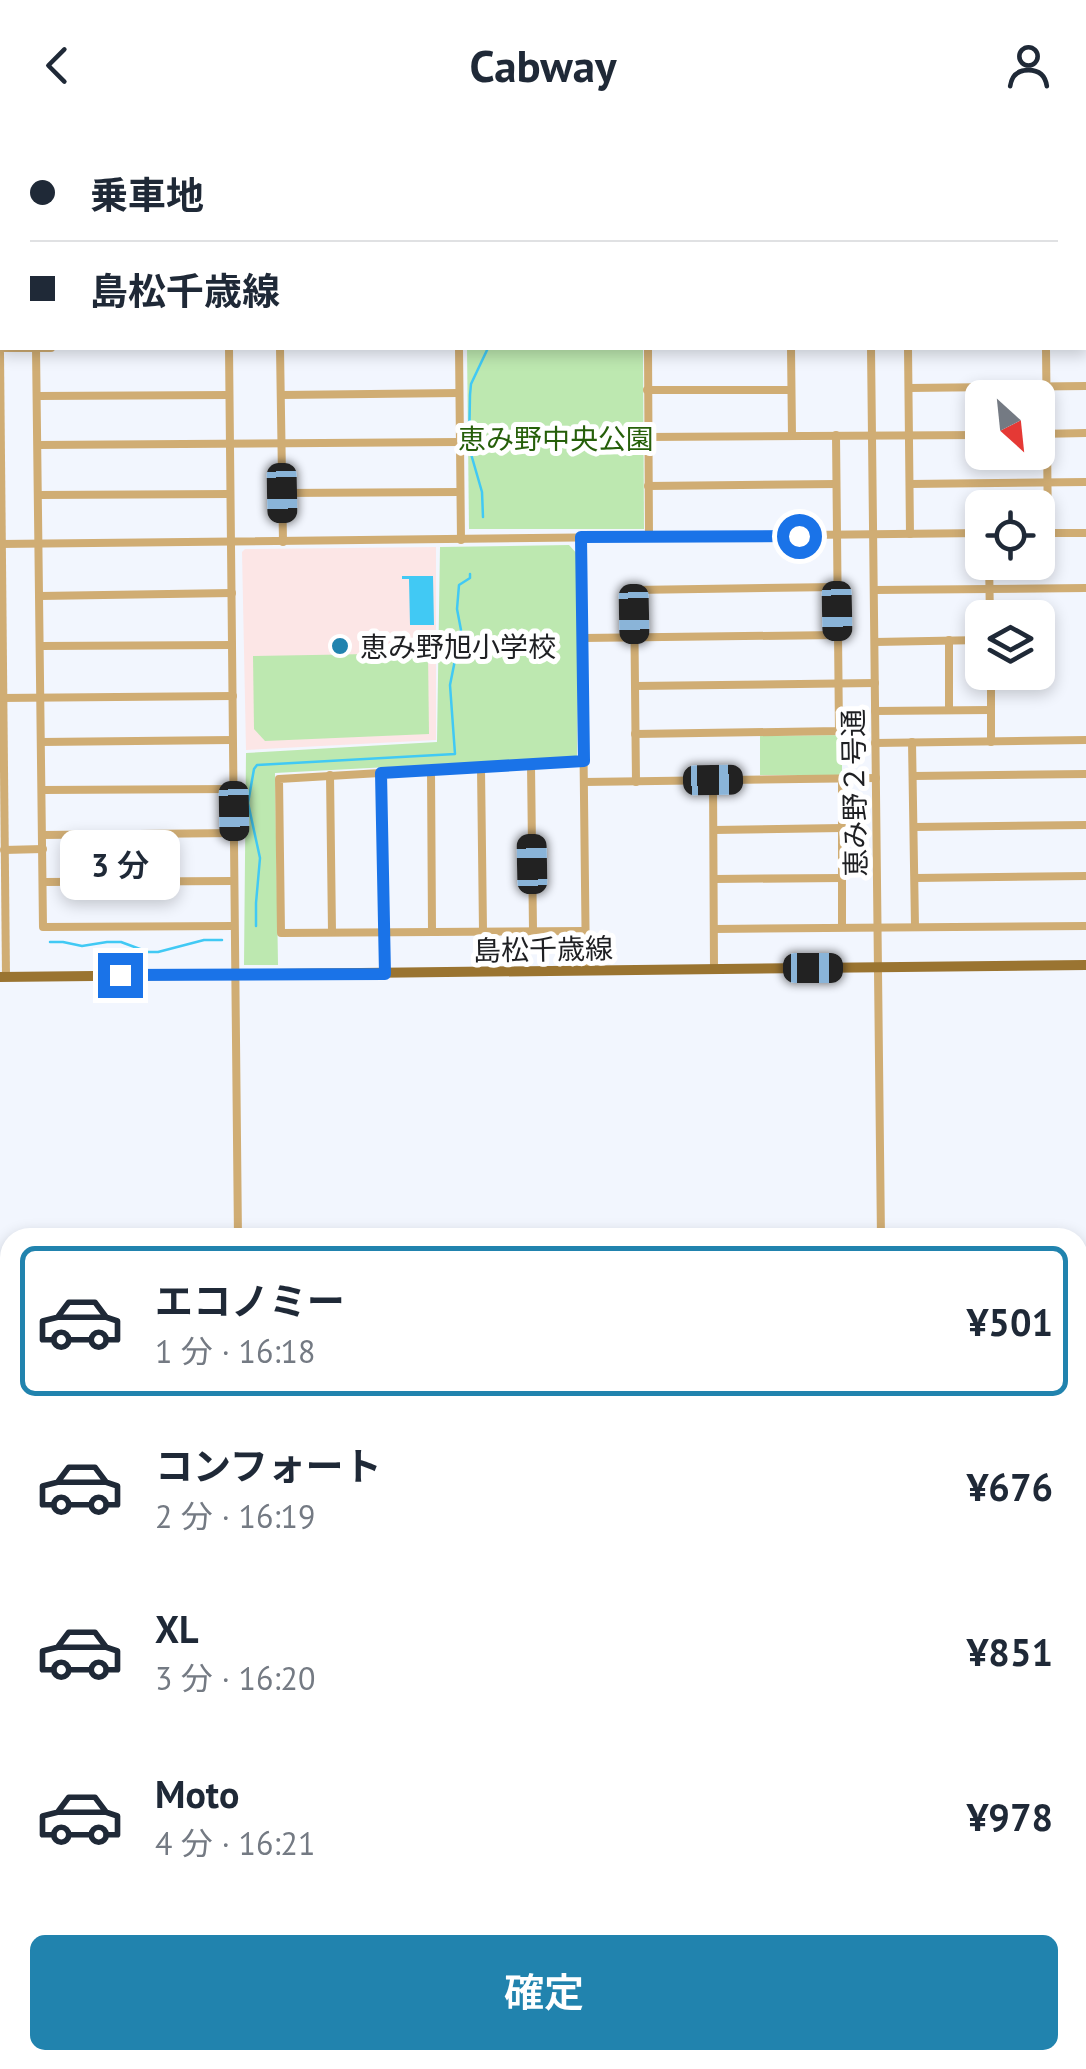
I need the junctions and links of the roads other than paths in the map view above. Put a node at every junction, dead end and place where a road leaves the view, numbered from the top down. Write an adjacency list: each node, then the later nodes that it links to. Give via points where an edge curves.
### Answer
1 (0, 350): 56 (street)
2 (36, 350): 21 (street)
3 (229, 350): 19 (street)
4 (280, 350): 20 (street)
5 (458, 350): 18 (street)
6 (648, 350): 16 (street)
7 (791, 350): 17 (street)
8 (871, 350): 27 (street, 恵み野２号通)
9 (908, 350): 15 (street)
10 (1046, 350): 11 (street)
11 (1046, 380)
12 (1055, 386): 13 (street)
13 (1086, 386)
14 (965, 387): 15 (street)
15 (909, 388): 28 (street)
16 (646, 390): 17 (street); 29 (street)
17 (792, 390): 25 (street)
18 (459, 393): 20 (street); 30 (street)
19 (229, 395): 21 (street); 33 (street)
20 (282, 395): 31 (street)
21 (38, 396): 32 (street)
22 (965, 434): 28 (street)
23 (1055, 434): 24 (street)
24 (1086, 434)
25 (792, 436): 26 (street); 29 (street)
26 (836, 436): 27 (street); 37 (street)
27 (872, 436): 28 (street); 50 (street, 恵み野２号通)
28 (908, 436): 38 (street)
29 (647, 438): 39 (street)
30 (459, 442): 31 (street); 41 (street)
31 (282, 444): 33 (street); 42 (street)
32 (38, 445): 33 (street); 44 (street)
33 (231, 445): 43 (street)
34 (1046, 470): 35 (street)
35 (1047, 482): 36 (street); 38 (street); 40 (street)
36 (1086, 482)
37 (836, 484): 39 (street); 49 (street)
38 (910, 484): 47 (street)
39 (648, 486): 52 (street)
40 (1046, 490)
41 (460, 492): 42 (street); 53 (street)
42 (282, 493): 54 (street)
43 (230, 494): 44 (street); 55 (street)
44 (38, 495): 57 (street)
45 (1086, 532): 46 (street)
46 (1055, 533)
47 (910, 534): 48 (street); 50 (street)
48 (965, 534)
49 (837, 535): 50 (street); 52 (street); 59 (street)
50 (874, 535): 61 (street, 恵み野２号通)
51 (581, 537): 52 (street); 53 (street); 67 (street)
52 (648, 537)
53 (461, 540): 54 (street)
54 (282, 542): 55 (street)
55 (231, 543): 57 (street); 63 (street)
56 (1, 544): 57 (street); 80 (street)
57 (39, 544): 64 (street)
58 (989, 580): 62 (street)
59 (837, 587): 66 (street); 68 (street, via 634,590)
60 (1086, 588): 62 (street)
61 (875, 590): 62 (street); 71 (street, 恵み野２号通)
62 (989, 590): 65 (street)
63 (232, 594): 64 (street); 72 (street)
64 (40, 596): 73 (street)
65 (989, 600)
66 (837, 635): 68 (street); 74 (street)
67 (584, 638): 68 (street); 91 (street)
68 (634, 638): 76 (street)
69 (949, 640): 70 (street); 71 (street); 81 (street)
70 (965, 640)
71 (875, 642): 75 (street, 恵み野２号通)
72 (232, 645): 73 (street); 78 (street)
73 (40, 646): 79 (street)
74 (839, 683): 75 (street); 76 (street); 84 (street, via 838,730)
75 (875, 683): 83 (street, 恵み野２号通)
76 (635, 686): 84 (street)
77 (991, 690): 82 (street)
78 (233, 696): 79 (street); 85 (street)
79 (41, 697): 80 (street); 87 (street)
80 (2, 698): 113 (street)
81 (950, 710): 82 (street); 83 (street)
82 (991, 710): 89 (street)
83 (875, 711): 90 (street, 恵み野２号通)
84 (635, 734): 103 (street)
85 (232, 740): 87 (street); 104 (street)
86 (1086, 740): 89 (street)
87 (41, 742): 105 (street)
88 (912, 742): 89 (street); 90 (street); 98 (street)
89 (991, 742)
90 (876, 743): 100 (street, 恵み野２号通)
91 (584, 761): 92 (street); 102 (street)
92 (531, 765): 93 (street); 126 (street)
93 (481, 768): 94 (street); 128 (street)
94 (431, 770): 95 (street); 131 (street)
95 (381, 773): 97 (street); 130 (street)
96 (1086, 774): 98 (street)
97 (330, 775): 129 (street); 129 (street, via 279,779 279,798 281,933)
98 (913, 776): 107 (street)
99 (842, 778): 100 (street); 101 (street); 108 (street)
100 (876, 778): 124 (street, 恵み野２号通)
101 (713, 780): 103 (street); 109 (street)
102 (584, 782): 103 (street); 127 (street)
103 (636, 782)
104 (234, 789): 105 (street); 110 (street)
105 (42, 790): 111 (street)
106 (1086, 825): 107 (street)
107 (914, 827): 116 (street)
108 (842, 828): 109 (street); 115 (street)
109 (714, 830): 117 (street)
110 (234, 833): 111 (street); 118 (street)
111 (42, 835): 112 (street)
112 (42, 849): 113 (street); 119 (street)
113 (2, 850): 138 (street)
114 (1086, 876): 116 (street)
115 (842, 878): 117 (street); 122 (street)
116 (914, 878): 123 (street)
117 (714, 879): 125 (street)
118 (234, 881): 119 (street); 120 (street)
119 (43, 882): 120 (street, via 44,927)
120 (234, 926): 136 (street)
121 (1086, 926): 123 (street)
122 (842, 927): 124 (street); 125 (street)
123 (915, 927): 124 (street)
124 (878, 928): 133 (street, 恵み野２号通)
125 (714, 929): 134 (street)
126 (533, 930): 127 (street); 128 (street)
127 (585, 930): 135 (street)
128 (483, 931): 131 (street)
129 (332, 932): 130 (street)
130 (383, 932): 131 (street); 137 (street)
131 (432, 932)
132 (1086, 965): 133 (main road, 島松千歳線)
133 (879, 968): 134 (main road, 島松千歳線); 140 (street, 恵み野２号通)
134 (714, 969): 135 (main road, 島松千歳線)
135 (586, 970): 137 (main road, 島松千歳線)
136 (235, 973): 137 (main road, 島松千歳線); 138 (main road, 島松千歳線); 139 (street)
137 (385, 974)
138 (3, 977)
139 (238, 1228)
140 (881, 1228)

